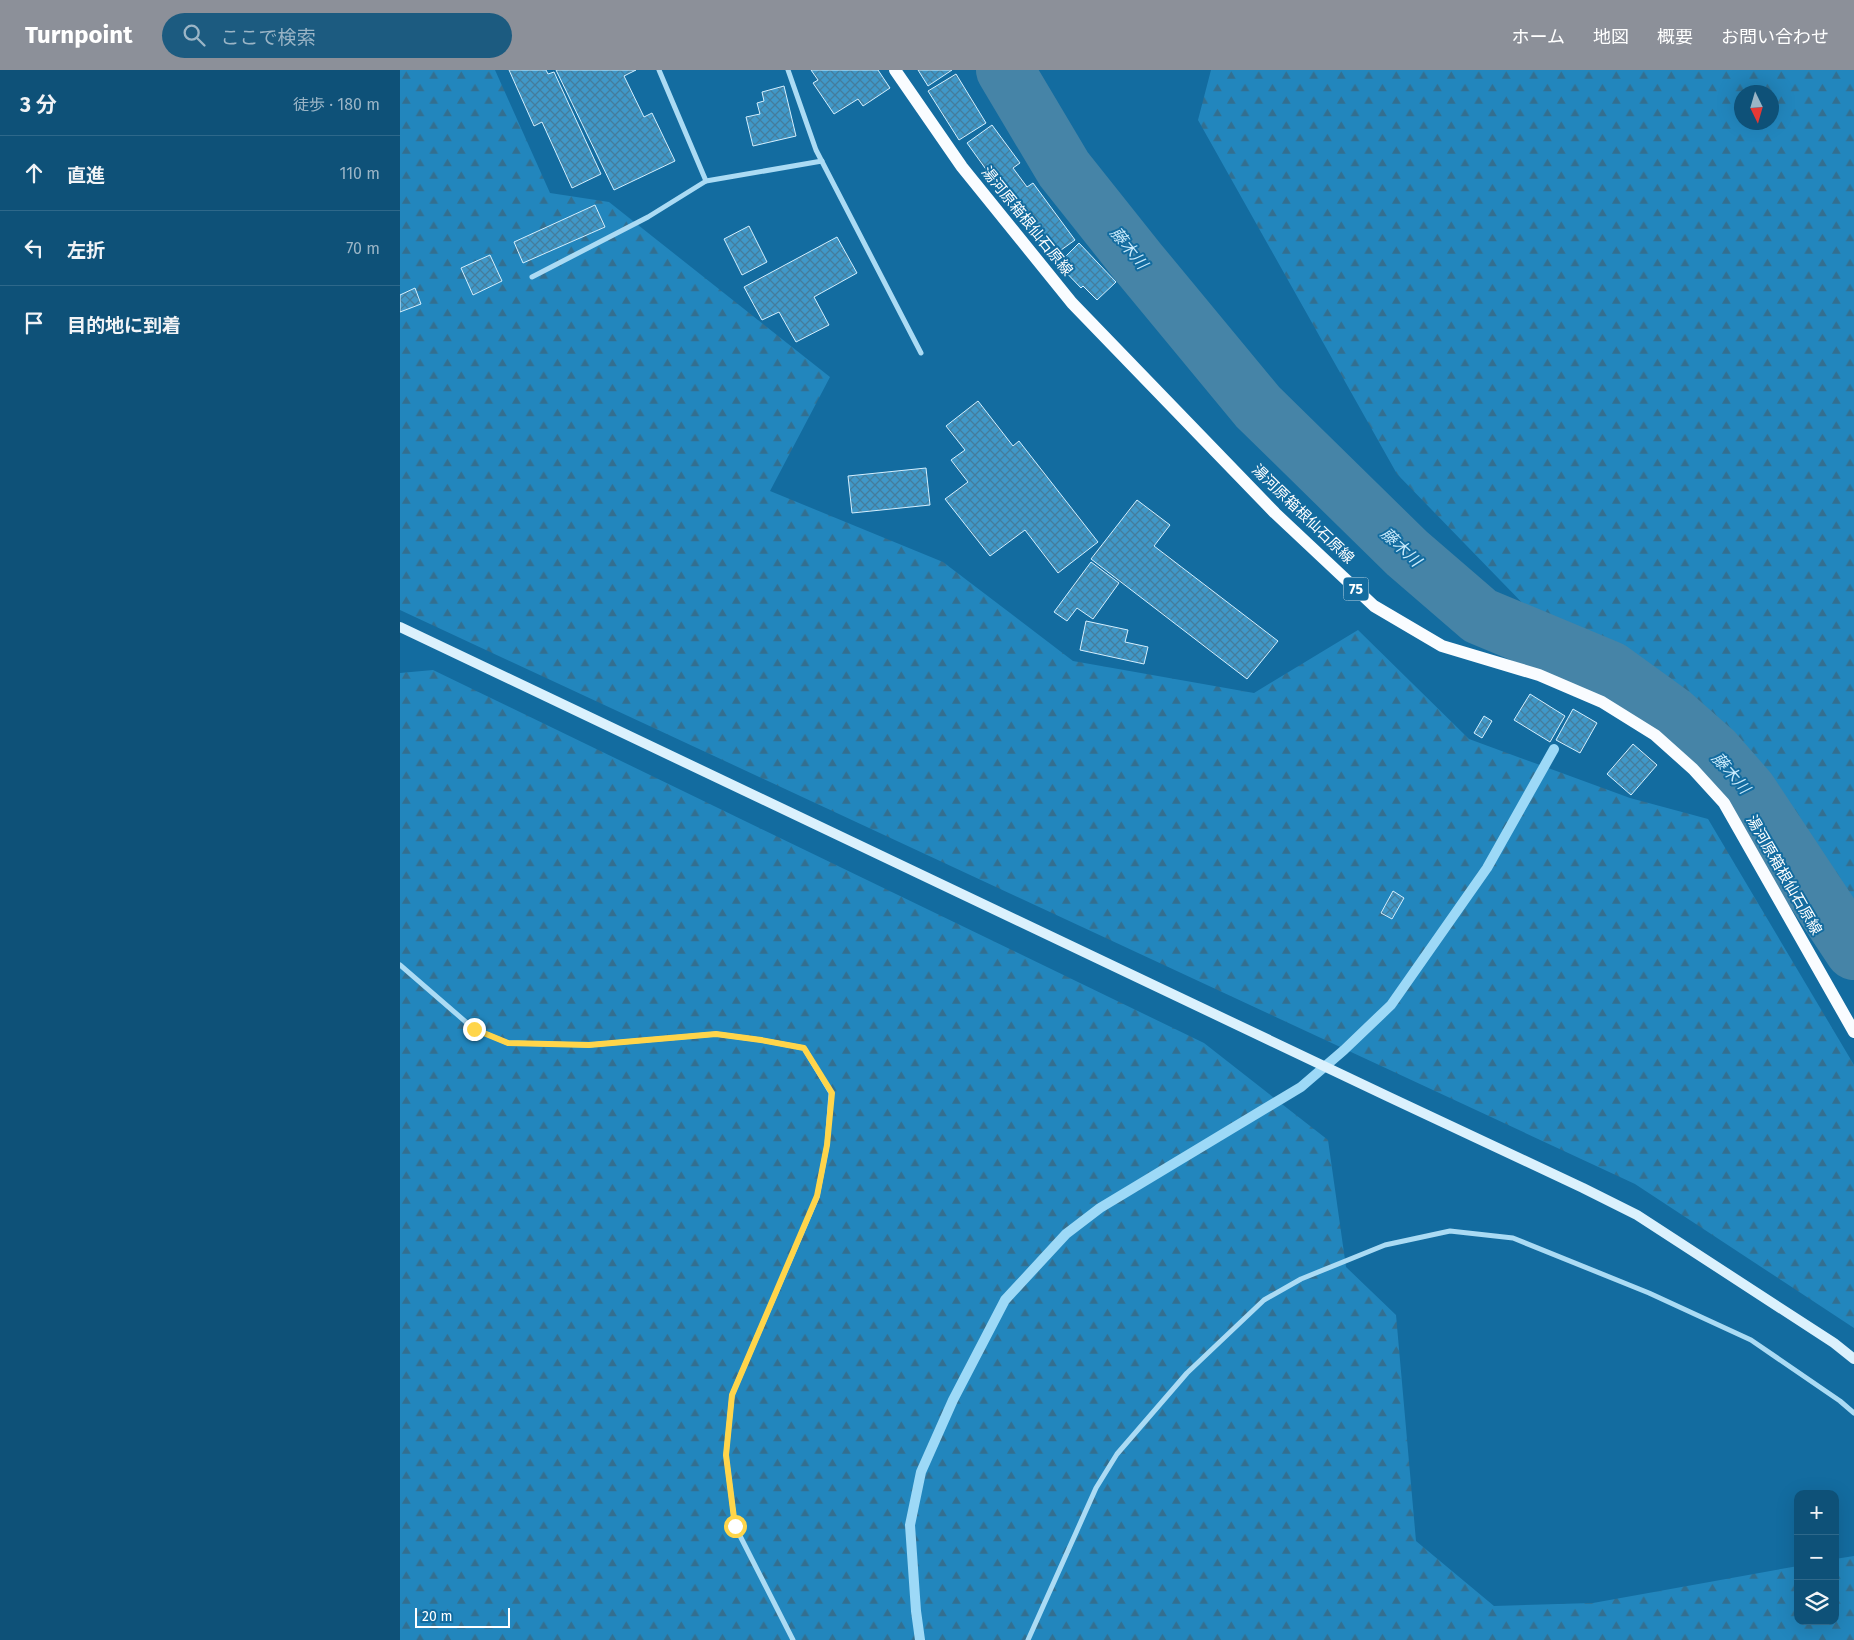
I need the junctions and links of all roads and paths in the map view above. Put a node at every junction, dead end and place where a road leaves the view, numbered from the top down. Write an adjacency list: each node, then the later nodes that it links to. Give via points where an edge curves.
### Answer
1 (659, 70): 5 (street)
2 (788, 70): 4 (street)
3 (895, 70): 10 (main road, 湯河原箱根仙石原線 / 75, via 962,167 1072,303 1275,512 1374,606 1442,646 1539,676 1602,702 1655,735 1693,768 1724,803)
4 (822, 161): 5 (street); 7 (street)
5 (706, 181): 6 (street, via 648,216)
6 (532, 277)
7 (921, 353)
8 (400, 627): 11 (street, via 1583,1188 1636,1215)
9 (400, 965): 13 (street, via 474,1029 508,1043 589,1045 716,1034 761,1040 804,1048 832,1093 827,1145 817,1196 732,1395 726,1455 735,1526)
10 (1854, 1032)
11 (1854, 1359)
12 (1854, 1413): 14 (street, via 1751,1340 1649,1293 1513,1238 1450,1231 1384,1245 1301,1279 1264,1300 1187,1373 1117,1454 1100,1482)
13 (793, 1640)
14 (1028, 1640)

